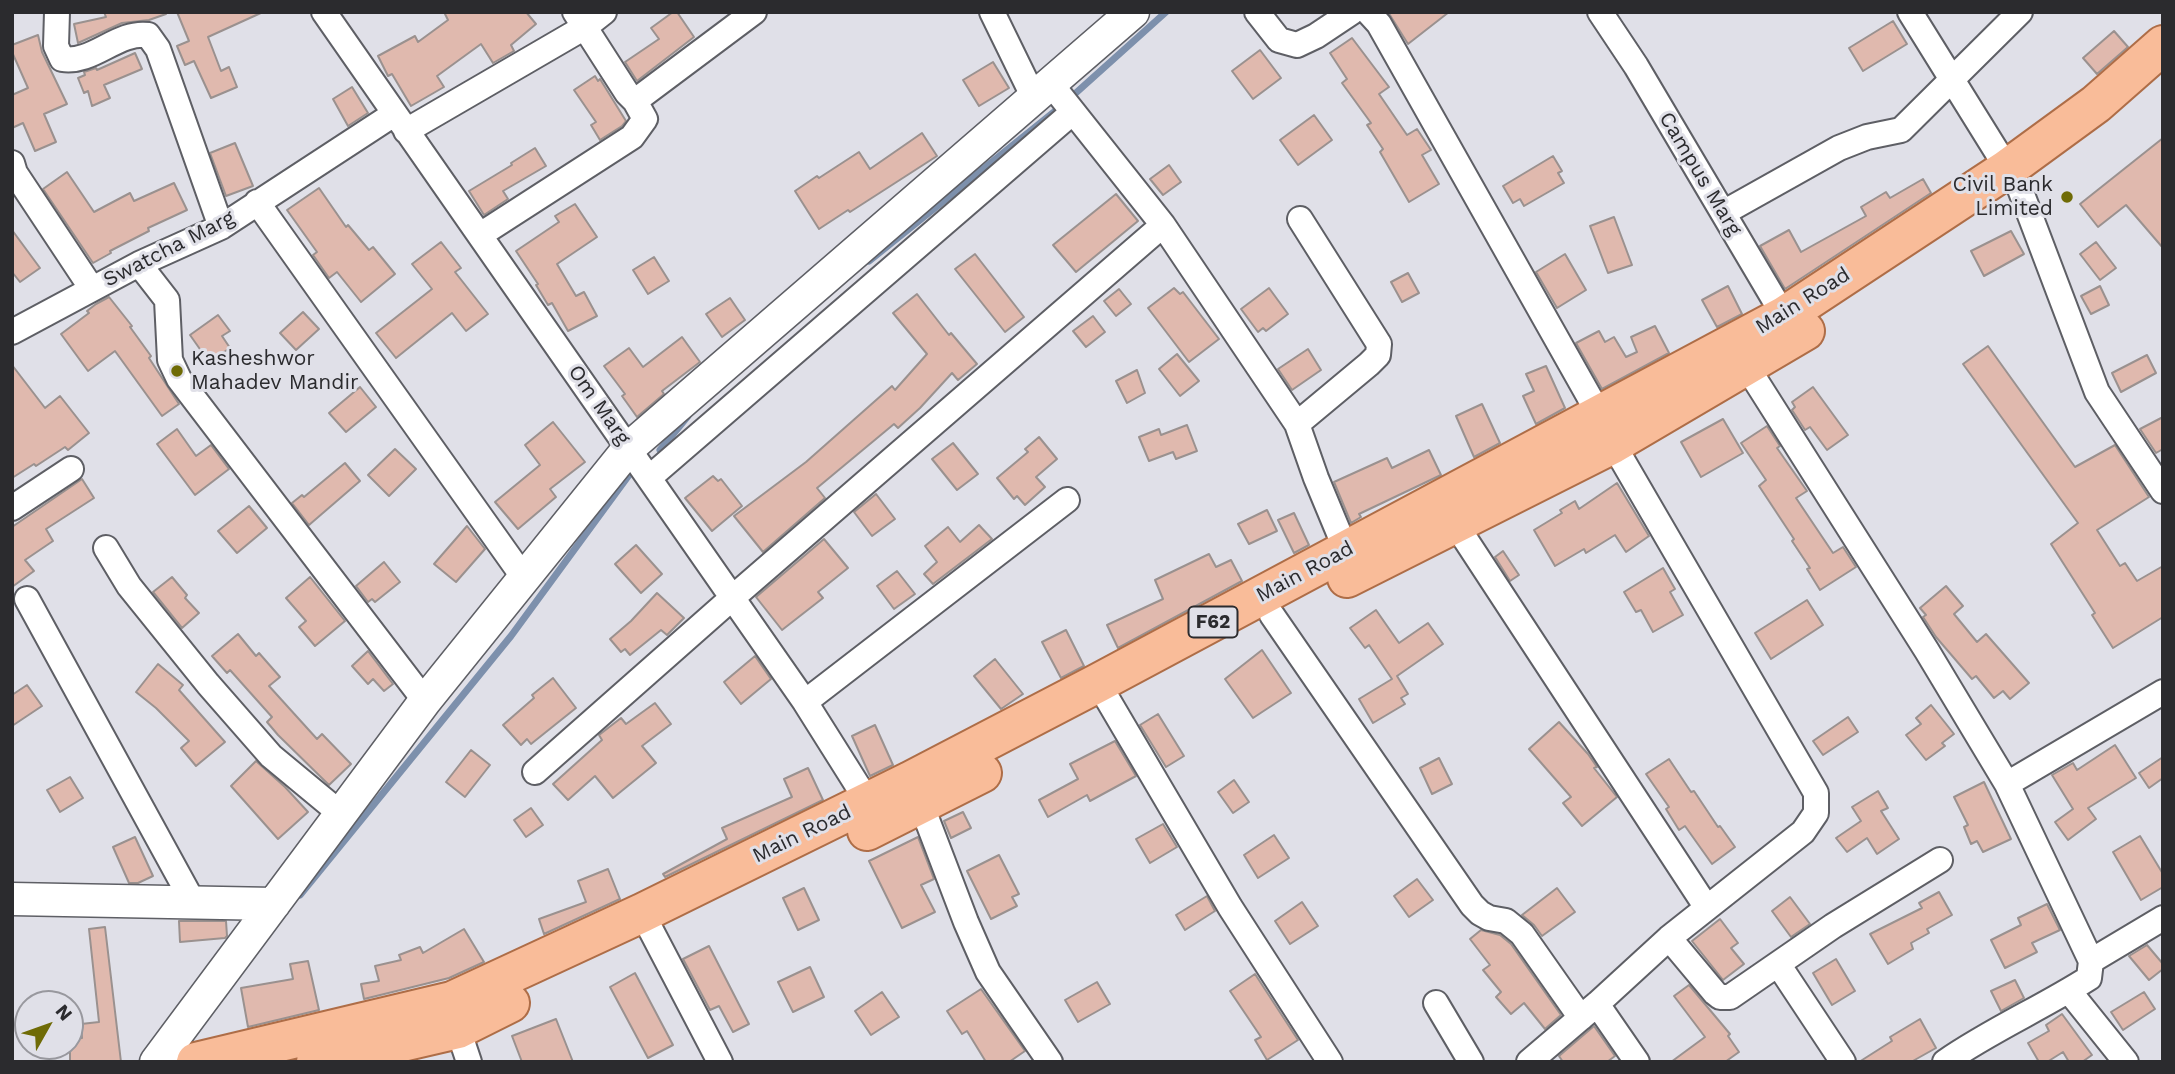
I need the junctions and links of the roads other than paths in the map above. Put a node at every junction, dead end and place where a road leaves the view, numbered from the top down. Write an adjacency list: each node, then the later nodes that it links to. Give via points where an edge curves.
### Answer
1 (57, 12): 26 (street, via 56,47 62,59 75,61 136,34 148,35 158,49)
2 (324, 12): 19 (street, Om Marg)
3 (604, 12): 13 (street, Swatcha Marg)
4 (754, 12): 18 (street)
5 (992, 12): 17 (street)
6 (1133, 12): 17 (street)
7 (1256, 12): 8 (street, via 1279,40 1297,45)
8 (1352, 12)
9 (1368, 12): 34 (street, via 1379,24)
10 (1600, 12): 23 (street, Campus Marg)
11 (1910, 12): 16 (street)
12 (2020, 12): 16 (street)
13 (580, 20): 18 (street); 19 (street, Swatcha Marg)
14 (2163, 46): 21 (main road, Main Road / F62)
15 (2163, 71): 21 (main road, Main Road / F62, via 2111,118)
16 (1952, 79): 21 (street); 23 (street, via 1901,130 1839,148)
17 (1057, 99): 25 (street); 35 (street); 37 (street)
18 (635, 101): 27 (street, via 645,119 632,137)
19 (400, 123): 22 (street, Swatcha Marg); 27 (street, Om Marg)
20 (12, 163): 29 (street)
21 (2014, 179): 30 (main road, Main Road / F62); 38 (street, via 2097,392)
22 (257, 202): 26 (street, Swatcha Marg); 44 (street)
23 (1723, 213): 30 (street, Campus Marg)
24 (1300, 219): 33 (street, via 1379,344 1378,355 1369,364)
25 (1163, 225): 33 (street); 45 (street)
26 (220, 227): 28 (street, Swatcha Marg)
27 (480, 235): 35 (street, Om Marg)
28 (139, 264): 29 (street, Swatcha Marg); 50 (street, via 167,300 170,360 179,379)
29 (92, 289): 31 (street, Swatcha Marg)
30 (1790, 326): 32 (main road, Main Road / F62); 34 (main road, Main Road / F62)
31 (12, 332)
32 (1747, 367): 34 (main road, Main Road / F62); 53 (street)
33 (1297, 424): 43 (street)
34 (1606, 429): 41 (main road, Main Road / F62); 43 (main road, Main Road / F62); 61 (street, via 1816,793 1816,813 1803,832)
35 (629, 448): 37 (street, Om Marg); 44 (street)
36 (71, 469): 40 (street)
37 (649, 478): 45 (street, Om Marg)
38 (2163, 491)
39 (1068, 500): 51 (street)
40 (12, 508)
41 (1455, 525): 47 (main road, Main Road / F62); 61 (street)
42 (106, 548): 56 (street, via 129,586 271,756)
43 (1346, 551): 49 (main road, Main Road / F62)
44 (524, 578): 50 (street)
45 (731, 599): 51 (street, Om Marg); 52 (street)
46 (27, 600): 59 (street)
47 (1272, 615): 49 (main road, Main Road / F62); 69 (street, via 1472,905 1489,918 1515,926)
48 (2163, 692): 53 (street)
49 (1104, 694): 54 (main road, Main Road / F62); 76 (street, via 1230,906)
50 (425, 701): 56 (street)
51 (805, 702): 55 (street, Om Marg)
52 (535, 772)
53 (2007, 784): 65 (street)
54 (916, 793): 55 (main road, Main Road / F62); 63 (main road, Main Road / F62); 75 (street, via 988,972)
55 (868, 802): 63 (main road, Main Road / F62)
56 (341, 814): 60 (street)
57 (1940, 860): 66 (street)
58 (12, 899): 59 (street)
59 (193, 902): 60 (street)
60 (274, 904): 72 (street)
61 (1707, 908): 64 (street)
62 (2163, 918): 65 (street)
63 (646, 923): 70 (main road, Main Road / F62); 71 (main road, Main Road / F62); 74 (street)
64 (1669, 939): 66 (street, via 1720,997 1730,997); 69 (street)
65 (2091, 961): 67 (street, via 2089,978)
66 (1778, 964): 80 (street)
67 (2069, 991): 81 (street); 82 (street)
68 (1436, 1003): 77 (street)
69 (1589, 1011): 78 (street); 79 (street)
70 (464, 1045): 71 (main road, Main Road / F62)
71 (307, 1054): 73 (main road, Main Road / F62)
72 (156, 1062)
73 (196, 1062)
74 (720, 1062)
75 (1050, 1062)
76 (1330, 1062)
77 (1471, 1062)
78 (1529, 1062)
79 (1636, 1062)
80 (1843, 1062)
81 (1945, 1062)
82 (2126, 1062)

